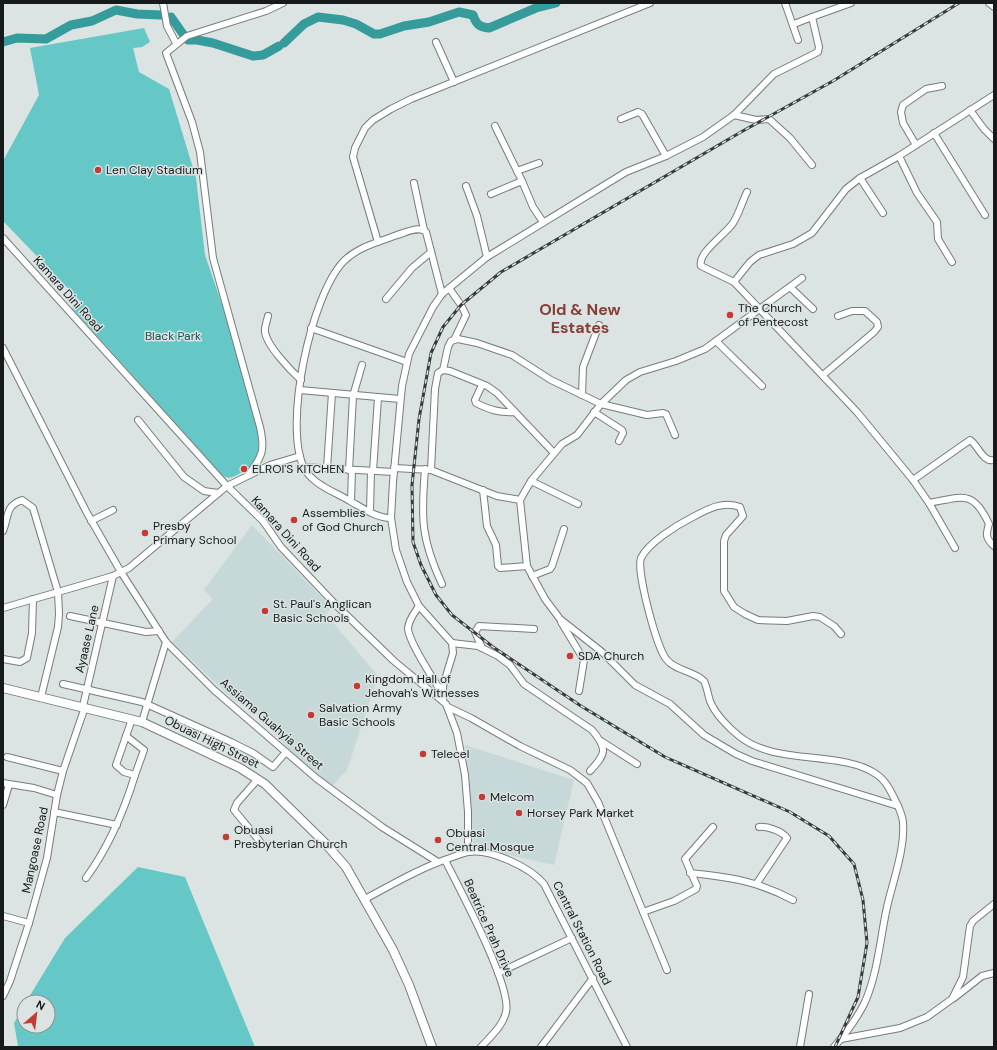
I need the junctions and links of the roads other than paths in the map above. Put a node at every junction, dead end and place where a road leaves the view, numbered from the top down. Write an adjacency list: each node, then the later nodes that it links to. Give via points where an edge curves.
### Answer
1 (163, 3): 12 (street, via 167,26)
2 (283, 3): 12 (street, via 266,11 187,36)
3 (650, 3): 13 (street)
4 (785, 3): 9 (street)
5 (850, 3): 8 (street)
6 (989, 3): 7 (street)
7 (994, 8)
8 (812, 17): 9 (street); 17 (street, via 818,52 774,74)
9 (794, 24): 10 (street)
10 (798, 40)
11 (436, 42): 13 (street)
12 (176, 43): 86 (street, via 166,53 192,122 200,152 213,258 263,439 261,457)
13 (454, 82): 39 (street, via 411,99 373,120 365,128 355,148 353,157)
14 (942, 86): 22 (street, via 926,89 903,106 903,123)
15 (994, 95): 16 (street)
16 (970, 110): 20 (street); 21 (street)
17 (734, 115): 23 (street, via 703,137); 26 (street, via 756,120 769,119 790,138)
18 (621, 118): 23 (street, via 638,112 642,114)
19 (495, 126): 27 (street)
20 (934, 133): 22 (street); 35 (street)
21 (994, 139)
22 (916, 145): 24 (street)
23 (666, 156): 36 (street, via 626,172)
24 (899, 156): 28 (street); 42 (street, via 917,193 935,218 938,239)
25 (538, 163): 27 (street)
26 (812, 165)
27 (517, 171): 29 (street)
28 (860, 178): 34 (street); 44 (street, via 846,189 812,232 793,244 758,256)
29 (522, 181): 33 (street); 36 (street, via 533,207)
30 (414, 183): 37 (street)
31 (466, 186): 41 (street, via 477,216)
32 (747, 192): 44 (street, via 734,222 710,247 700,262 702,266)
33 (491, 194)
34 (883, 213)
35 (985, 215)
36 (543, 222): 41 (street)
37 (424, 230): 39 (street, via 415,230); 40 (street)
38 (3, 238): 89 (street, Kamara Dini Road)
39 (378, 242): 54 (street, via 351,255 337,269)
40 (431, 252): 47 (street); 48 (street, via 412,268)
41 (487, 257): 46 (street)
42 (952, 262)
43 (802, 278): 45 (street)
44 (734, 282): 50 (street)
45 (790, 287): 49 (street); 50 (street)
46 (449, 288): 47 (street); 55 (street, via 466,315)
47 (442, 294): 58 (street, via 423,325)
48 (386, 299)
49 (813, 309)
50 (759, 310): 56 (street); 61 (street)
51 (268, 316): 62 (street, via 265,332 268,339 292,373)
52 (838, 316): 61 (street, via 852,311 865,311 877,322 878,327)
53 (599, 325): 67 (street, via 583,367)
54 (311, 328): 58 (street); 62 (street)
55 (454, 340): 60 (street, via 448,347); 67 (street, via 488,346 512,355 551,380)
56 (716, 341): 64 (street); 71 (street, via 693,355 632,375)
57 (3, 348): 99 (street, Assiama Guahyia Street)
58 (407, 362): 70 (street)
59 (362, 365): 68 (street)
60 (443, 370): 63 (street); 84 (street, via 438,373 435,389)
61 (823, 375): 87 (street)
62 (301, 380): 65 (street)
63 (482, 385): 72 (street, via 497,394); 72 (street, via 476,403 500,413)
64 (762, 386)
65 (300, 390): 66 (street); 78 (street, via 297,432)
66 (332, 393): 68 (street); 81 (street)
67 (582, 395): 71 (street)
68 (353, 396): 69 (street); 82 (street)
69 (378, 398): 70 (street); 85 (street)
70 (400, 399): 83 (street)
71 (600, 404): 73 (street); 75 (street, via 647,415 666,414)
72 (515, 412): 77 (street)
73 (594, 412): 76 (street, via 622,430); 77 (street, via 577,435)
74 (138, 420): 91 (street, via 184,477 204,491)
75 (675, 435)
76 (619, 441)
77 (554, 453): 88 (street)
78 (300, 456): 80 (street); 86 (street, via 270,464)
79 (994, 460): 87 (street, via 986,459 970,440)
80 (303, 467): 81 (street); 93 (street, via 312,478)
81 (327, 468): 82 (street)
82 (350, 470): 85 (street); 93 (street)
83 (394, 470): 84 (street); 85 (street); 98 (street)
84 (428, 470): 90 (street); 108 (street, via 422,513 423,529 431,559)
85 (372, 471): 97 (street)
86 (249, 474): 89 (street)
87 (913, 480): 94 (street)
88 (531, 481): 92 (street); 95 (street)
89 (227, 486): 91 (street); 129 (street, Kamara Dini Road, via 263,521 281,547 341,610 394,661)
90 (482, 490): 92 (street); 104 (street, via 487,526 496,545 498,566)
91 (218, 493): 105 (street, via 141,559)
92 (520, 500): 104 (street)
93 (350, 501): 97 (street)
94 (930, 503): 102 (street, via 969,498 975,501 989,524 986,535); 103 (street)
95 (578, 504)
96 (113, 510): 99 (street)
97 (370, 512): 98 (street)
98 (392, 518): 111 (street, via 401,567)
99 (91, 521): 105 (street, Assiama Guahyia Street)
100 (564, 529): 107 (street, via 552,566)
101 (3, 531): 109 (street, via 11,506 22,500 28,502 33,508)
102 (994, 546)
103 (955, 548)
104 (527, 566): 107 (street)
105 (121, 572): 106 (street); 117 (street, Assiama Guahyia Street)
106 (112, 576): 109 (street); 115 (street, Ayaase Lane)
107 (532, 576): 114 (street, via 544,599)
108 (442, 584)
109 (58, 592): 110 (street); 128 (street, via 58,627)
110 (33, 599): 112 (street); 122 (street, via 32,633 27,658 20,662)
111 (419, 606): 120 (street); 127 (street, via 411,619 408,632)
112 (3, 608)
113 (70, 616): 115 (street)
114 (560, 619): 126 (street, via 584,660); 147 (street, via 602,652 636,685 670,704 704,736 736,754 784,772)
115 (102, 622): 117 (street, via 146,632); 125 (street, Ayaase Lane)
116 (534, 628): 121 (street, via 479,626 475,632)
117 (159, 631): 119 (street, Assiama Guahyia Street)
118 (841, 634): 147 (street, via 820,617 787,621 758,620 739,611 727,599 724,591 724,541 726,535 743,516 740,507 718,505 680,524 642,557 640,566 646,591 647,611 662,652 671,664 704,681 713,707 732,730 746,741 771,750 840,762 869,770 890,788)
119 (166, 642): 130 (street); 137 (street, Assiama Guahyia Street, via 214,690)
120 (452, 643): 121 (street); 127 (street, via 453,653)
121 (482, 648): 136 (street, via 504,660 520,680 586,725)
122 (3, 660)
123 (63, 684): 125 (street)
124 (3, 688): 128 (main road, Obuasi High Street)
125 (87, 689): 130 (street); 131 (street, Ayaase Lane)
126 (578, 691)
127 (442, 693): 129 (street)
128 (41, 697): 131 (main road, Obuasi High Street)
129 (443, 700): 132 (street, Kamara Dini Road)
130 (147, 704): 134 (street); 137 (street, via 236,745 274,767)
131 (84, 707): 133 (main road, Obuasi High Street); 140 (street, Mangoase Road)
132 (448, 708): 153 (street, Kamara Dini Road, via 457,733 465,775); 162 (street, via 570,770 587,783 598,802)
133 (132, 719): 134 (main road, Obuasi High Street); 135 (street)
134 (142, 722): 143 (main road, Obuasi High Street)
135 (126, 736): 142 (street, via 144,750); 142 (street, via 116,765 124,772)
136 (601, 741): 139 (street); 141 (street, via 603,756)
137 (286, 752): 155 (street, Assiama Guahyia Street, via 348,804)
138 (7, 756): 140 (street)
139 (637, 764)
140 (63, 771): 145 (street, Mangoase Road)
141 (590, 771)
142 (135, 775): 149 (street)
143 (258, 779): 152 (street, via 234,810); 159 (main road, Obuasi High Street, via 334,852)
144 (6, 784): 145 (street); 146 (street)
145 (57, 795): 148 (street, Mangoase Road)
146 (3, 805)
147 (898, 806): 173 (street, via 904,823 902,841 877,965 864,1003 854,1023)
148 (54, 812): 149 (street); 164 (street, Mangoase Road, via 47,858)
149 (117, 825): 157 (street)
150 (713, 827): 156 (street, via 685,859)
151 (759, 827): 158 (street, via 767,827 787,838)
152 (262, 844)
153 (468, 852): 154 (street); 165 (street, Central Station Road, via 508,860 537,875)
154 (445, 860): 155 (street); 167 (street, Beatrice Prah Drive)
155 (438, 862): 159 (street)
156 (690, 873): 158 (street); 162 (street, via 696,889 674,901)
157 (86, 878)
158 (757, 884): 160 (street)
159 (365, 899): 174 (main road, Obuasi High Street, via 401,968)
160 (793, 900)
161 (994, 904): 172 (street, via 970,926 963,977)
162 (643, 912): 166 (street)
163 (3, 916): 164 (street)
164 (29, 923): 171 (street, Mangoase Road)
165 (572, 938): 167 (street); 169 (street, Central Station Road)
166 (667, 970)
167 (498, 973): 175 (street, Beatrice Prah Drive, via 507,1001 506,1012 501,1024)
168 (994, 973): 172 (street, via 982,976)
169 (593, 978): 176 (street); 177 (street, Central Station Road)
170 (809, 994): 178 (street)
171 (3, 996)
172 (952, 999): 173 (street, via 927,1017 900,1028)
173 (841, 1039): 179 (street)
174 (432, 1047)
175 (481, 1047)
176 (541, 1047)
177 (627, 1047)
178 (800, 1047)
179 (834, 1047)

